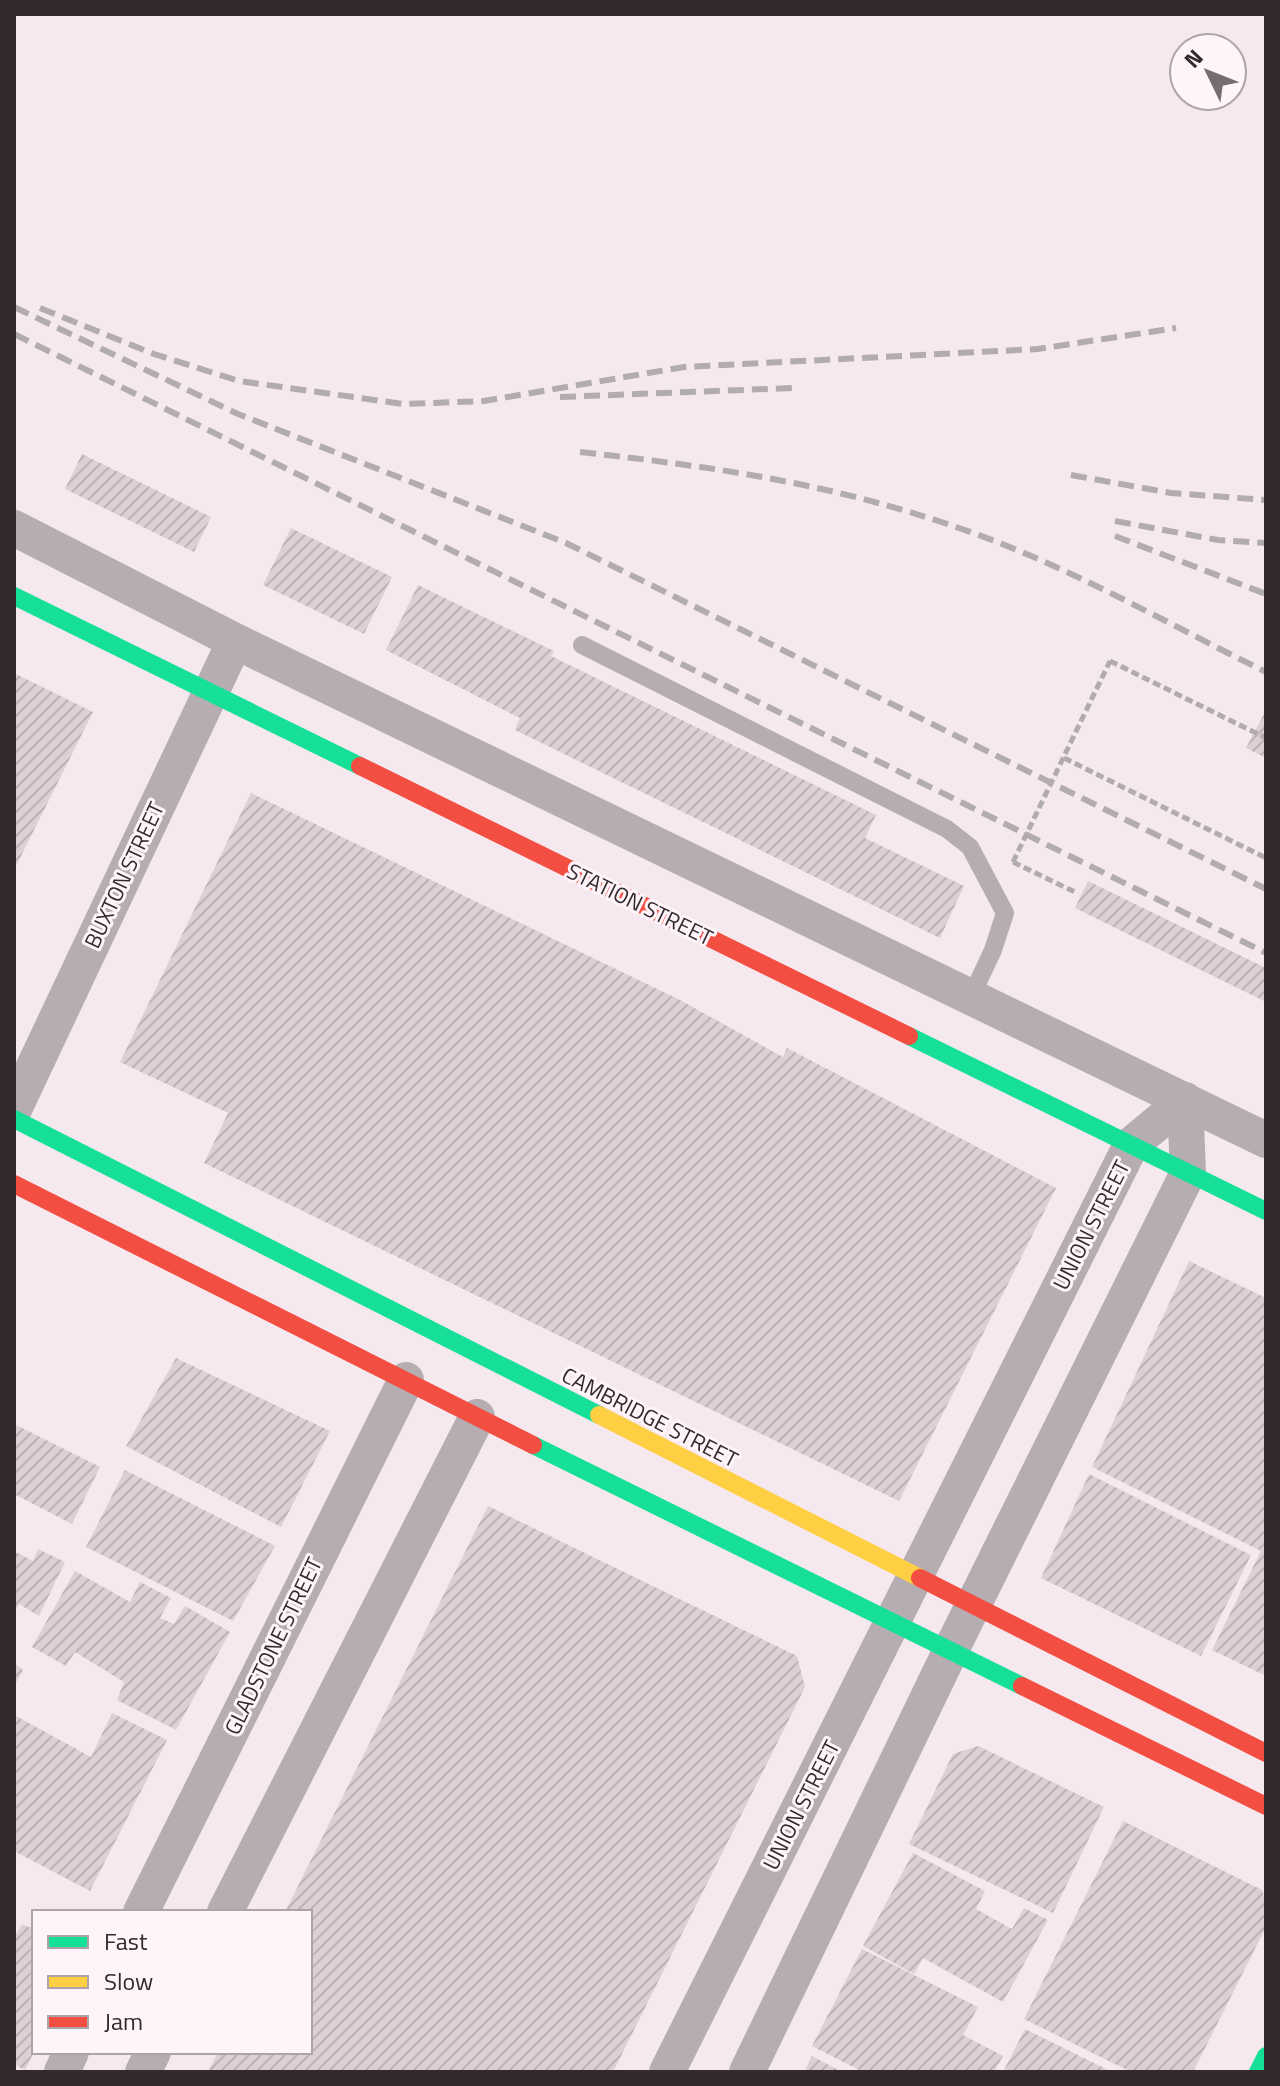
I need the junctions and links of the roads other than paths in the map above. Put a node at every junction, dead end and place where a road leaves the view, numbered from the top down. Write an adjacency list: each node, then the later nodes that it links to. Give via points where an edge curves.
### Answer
1 (14, 528): 3 (street)
2 (14, 596): 5 (street, STATION STREET)
3 (235, 641): 5 (street, BUXTON STREET); 6 (street)
4 (582, 645): 6 (lane, via 947,829 970,847 1005,913)
5 (209, 693): 8 (street, BUXTON STREET); 11 (street, STATION STREET)
6 (971, 997): 7 (street)
7 (1185, 1100): 10 (street); 11 (street, UNION STREET); 12 (street)
8 (14, 1109)
9 (14, 1119): 17 (street, CAMBRIDGE STREET)
10 (1266, 1140)
11 (1131, 1145): 12 (street, STATION STREET); 17 (street, UNION STREET)
12 (1188, 1173): 14 (street, STATION STREET); 18 (street)
13 (14, 1184): 15 (street)
14 (1266, 1211)
15 (406, 1380): 16 (street); 23 (street, GLADSTONE STREET)
16 (477, 1417): 19 (street); 24 (street)
17 (915, 1577): 18 (street, CAMBRIDGE STREET); 19 (street, UNION STREET)
18 (973, 1606): 20 (street); 21 (street, CAMBRIDGE STREET)
19 (893, 1623): 20 (street); 28 (street, UNION STREET)
20 (950, 1652): 22 (street); 29 (street)
21 (1266, 1753)
22 (1266, 1806)
23 (142, 1910)
24 (226, 1910)
25 (152, 2054): 27 (street)
26 (1266, 2056): 30 (street)
27 (143, 2072)
28 (667, 2072)
29 (747, 2072)
30 (1258, 2072)

